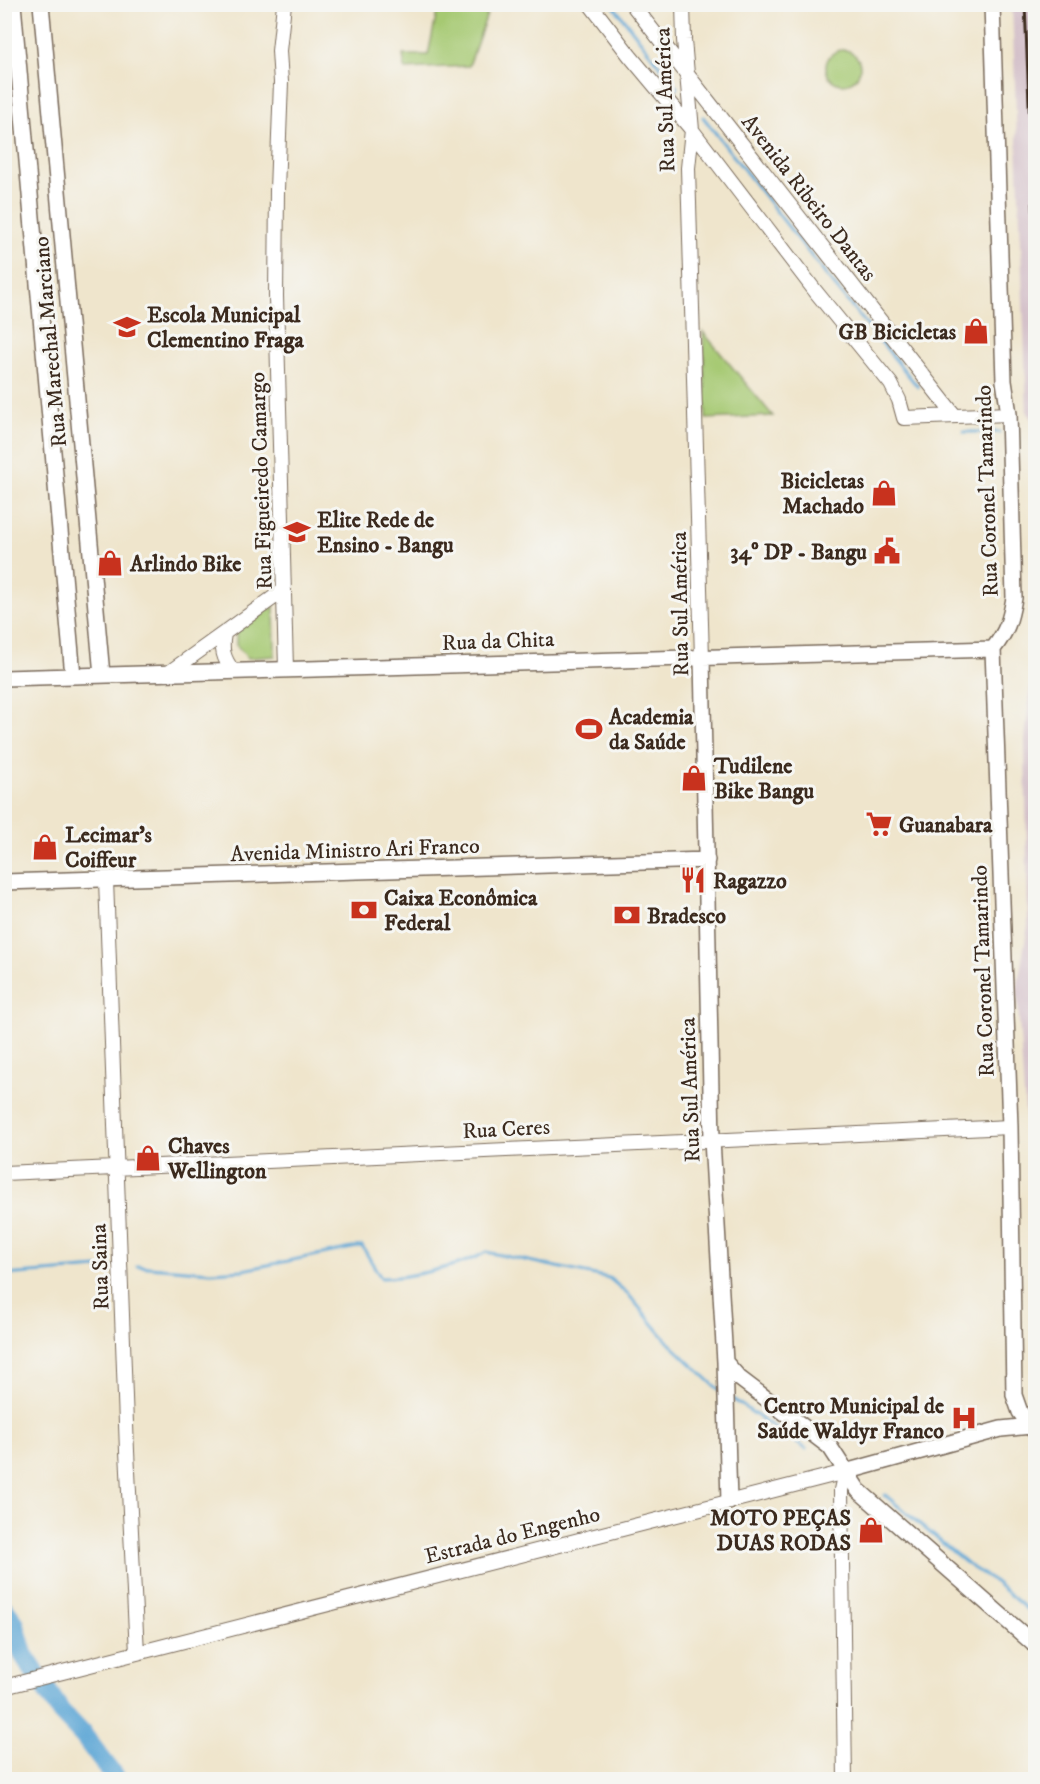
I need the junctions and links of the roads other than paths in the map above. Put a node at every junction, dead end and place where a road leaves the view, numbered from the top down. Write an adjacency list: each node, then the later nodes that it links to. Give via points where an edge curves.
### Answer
1 (13, 4): 20 (main road, Rua Marechal Marciano)
2 (40, 4): 19 (main road, Rua Marechal Marciano)
3 (284, 4): 12 (street, Rua Figueiredo Camargo, via 279,51 276,279)
4 (590, 4): 9 (street)
5 (632, 4): 8 (street, Avenida Ribeiro Dantas)
6 (683, 4): 8 (street, Rua Sul América)
7 (992, 4): 10 (main road, Rua Coronel Tamarindo, via 1004,381)
8 (687, 74): 9 (street, Rua Sul América); 11 (street, Avenida Ribeiro Dantas)
9 (692, 129): 11 (street, via 891,384 904,418); 15 (street, Rua Sul América, via 688,168)
10 (1009, 414): 11 (street); 14 (main road, Rua Coronel Tamarindo, via 1014,598 1005,634)
11 (955, 416)
12 (284, 590): 13 (street); 16 (street, Rua Figueiredo Camargo)
13 (224, 634): 17 (street, via 223,653); 18 (street)
14 (993, 649): 15 (main road, Rua da Chita); 25 (main road, Rua Coronel Tamarindo)
15 (702, 657): 16 (main road, Rua da Chita); 22 (main road, Rua Sul América)
16 (286, 669): 17 (main road, Rua da Chita)
17 (232, 671): 18 (main road, Rua da Chita)
18 (167, 674): 19 (main road, Rua da Chita)
19 (102, 675): 20 (main road, Rua da Chita)
20 (73, 676): 21 (main road, Rua da Chita)
21 (4, 678)
22 (707, 860): 23 (main road, Avenida Ministro Ari Franco); 26 (main road, Rua Sul América)
23 (106, 880): 24 (main road, Avenida Ministro Ari Franco); 27 (street, Rua Saina)
24 (4, 882)
25 (1010, 1126): 26 (street, Rua Ceres); 30 (main road, Rua Coronel Tamarindo, via 1014,1395 1020,1412)
26 (712, 1140): 27 (street, Rua Ceres); 29 (main road, Rua Sul América)
27 (117, 1167): 28 (street, Rua Ceres); 34 (street, Rua Saina)
28 (4, 1173)
29 (725, 1362): 31 (main road, via 739,1378 830,1447); 32 (main road, Rua Sul América)
30 (1033, 1429): 31 (main road, Estrada do Engenho, via 1001,1429)
31 (845, 1472): 32 (street, Estrada do Engenho); 33 (main road, via 858,1490); 36 (street, via 841,1490)
32 (729, 1502): 34 (street, Estrada do Engenho)
33 (1035, 1646)
34 (137, 1653): 35 (street, Estrada do Engenho)
35 (4, 1687)
36 (844, 1779)

